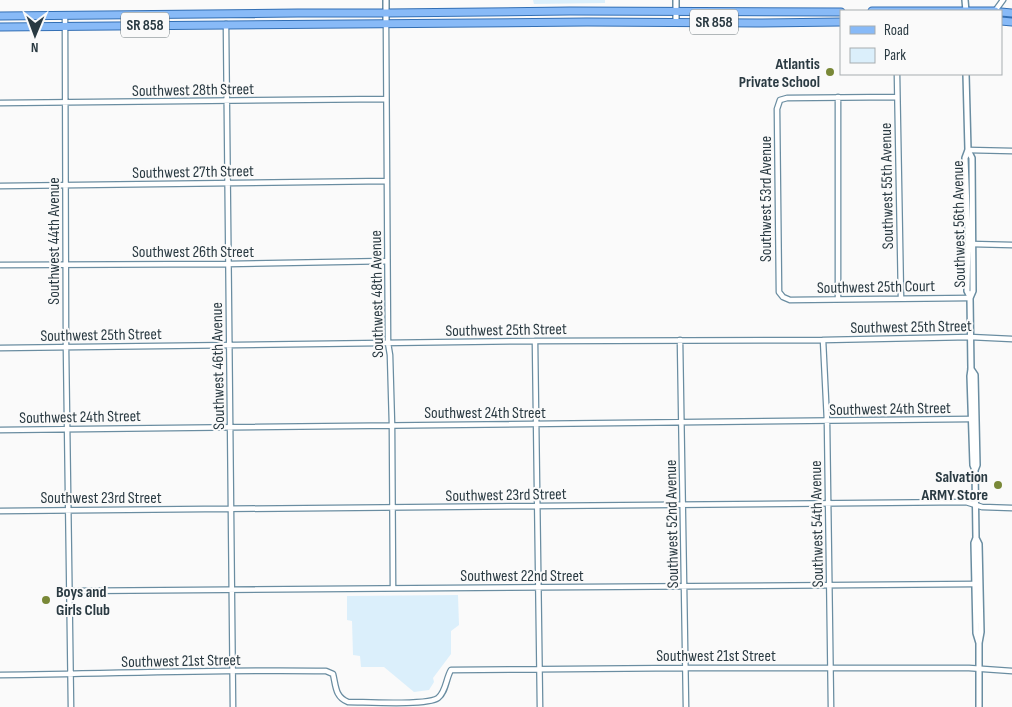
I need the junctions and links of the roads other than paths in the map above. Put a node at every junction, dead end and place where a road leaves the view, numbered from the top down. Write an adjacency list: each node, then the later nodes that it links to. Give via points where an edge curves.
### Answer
1 (386, 0): 6 (street, Southwest 48th Avenue)
2 (676, 0): 4 (street)
3 (570, 11): 4 (main road, SR 858); 6 (main road, SR 858); 11 (main road)
4 (676, 12): 5 (main road, SR 858); 12 (street)
5 (840, 12)
6 (386, 13): 8 (main road, SR 858); 14 (street, Southwest 48th Avenue)
7 (224, 14): 8 (main road, SR 858); 10 (main road, SR 858); 16 (main road, via 216,20 181,20)
8 (286, 14): 15 (main road, via 275,18 238,19)
9 (0, 16): 10 (main road, SR 858)
10 (65, 16): 17 (street, Southwest 44th Avenue)
11 (588, 22): 12 (main road, SR 858); 14 (main road, SR 858)
12 (676, 22): 13 (main road, SR 858)
13 (840, 22)
14 (386, 23): 15 (main road, SR 858); 23 (street, Southwest 48th Avenue)
15 (226, 24): 16 (main road, SR 858); 24 (street, Southwest 46th Avenue)
16 (173, 25): 17 (main road, SR 858)
17 (65, 26): 18 (main road, SR 858); 26 (street, Southwest 44th Avenue)
18 (0, 27)
19 (897, 75): 21 (street, Southwest 55th Avenue)
20 (966, 75): 27 (street, Southwest 56th Avenue)
21 (897, 96): 22 (street); 40 (street, Southwest 55th Avenue)
22 (838, 97): 39 (street, Southwest 53rd Avenue, via 787,98 780,100 777,109 778,287); 42 (street)
23 (386, 99): 24 (street, Southwest 28th Street); 29 (street, Southwest 48th Avenue)
24 (227, 101): 26 (street, Southwest 28th Street); 30 (street, Southwest 46th Avenue)
25 (0, 103): 26 (street, Southwest 28th Street)
26 (65, 103): 32 (street, Southwest 44th Avenue)
27 (968, 150): 28 (street); 33 (street, Southwest 56th Avenue)
28 (1012, 151)
29 (387, 181): 30 (street, Southwest 27th Street); 35 (street, Southwest 48th Avenue)
30 (227, 183): 32 (street, Southwest 27th Street); 37 (street, Southwest 46th Avenue)
31 (0, 186): 32 (street, Southwest 27th Street)
32 (66, 186): 36 (street, Southwest 44th Avenue)
33 (969, 244): 34 (street); 41 (street, Southwest 56th Avenue, via 967,291)
34 (1012, 245)
35 (387, 261): 37 (street, Southwest 26th Street); 48 (street, Southwest 48th Avenue)
36 (66, 264): 37 (street, Southwest 26th Street); 38 (street, Southwest 26th Street); 50 (street, Southwest 44th Avenue)
37 (228, 264): 49 (street, Southwest 46th Avenue)
38 (0, 265)
39 (783, 297): 42 (street, Southwest 25th Court, via 790,300)
40 (901, 298): 41 (street, Southwest 25th Court); 42 (street, Southwest 25th Court)
41 (970, 298): 43 (street, Southwest 56th Avenue)
42 (838, 299)
43 (970, 337): 44 (street, Southwest 25th Street); 46 (street, Southwest 25th Street); 52 (street, Southwest 56th Avenue)
44 (1012, 339)
45 (680, 340): 46 (street, Southwest 25th Street); 47 (street, Southwest 25th Street); 55 (street, Southwest 52nd Avenue)
46 (823, 340): 54 (street, Southwest 54th Avenue)
47 (536, 341): 48 (street, Southwest 25th Street); 56 (street)
48 (388, 343): 49 (street, Southwest 25th Street); 57 (street, Southwest 48th Avenue)
49 (229, 345): 50 (street, Southwest 25th Street); 58 (street, Southwest 46th Avenue)
50 (66, 347): 51 (street, Southwest 25th Street); 59 (street, Southwest 44th Avenue)
51 (0, 348)
52 (971, 369): 53 (street, Southwest 56th Avenue); 61 (street, Southwest 56th Avenue, via 975,375)
53 (971, 419): 54 (street, Southwest 24th Street); 61 (street, Southwest 56th Avenue)
54 (827, 421): 55 (street, Southwest 24th Street); 62 (street, Southwest 54th Avenue)
55 (681, 422): 56 (street, Southwest 24th Street); 63 (street, Southwest 52nd Avenue)
56 (537, 424): 57 (street, Southwest 24th Street); 65 (street)
57 (392, 425): 58 (street, Southwest 24th Street); 66 (street, Southwest 48th Avenue)
58 (230, 427): 59 (street, Southwest 24th Street); 68 (street, Southwest 46th Avenue)
59 (67, 429): 60 (street, Southwest 24th Street); 69 (street, Southwest 44th Avenue)
60 (0, 430)
61 (975, 470): 64 (street, Southwest 56th Avenue)
62 (828, 503): 63 (street, Southwest 23rd Street); 64 (street, Southwest 23rd Street); 73 (street, Southwest 54th Avenue)
63 (683, 504): 65 (street, Southwest 23rd Street); 74 (street, Southwest 52nd Avenue)
64 (976, 504): 67 (street, Southwest 23rd Street); 71 (street, Southwest 56th Avenue)
65 (538, 506): 66 (street, Southwest 23rd Street); 75 (street)
66 (392, 508): 68 (street, Southwest 23rd Street); 76 (street, Southwest 48th Avenue)
67 (1012, 508)
68 (230, 509): 69 (street, Southwest 23rd Street); 77 (street, Southwest 46th Avenue)
69 (68, 510): 70 (street, Southwest 23rd Street); 78 (street, Southwest 44th Avenue)
70 (0, 511)
71 (976, 538): 72 (street, Southwest 56th Avenue); 79 (street, Southwest 56th Avenue, via 979,544)
72 (974, 584): 73 (street, Southwest 22nd Street); 79 (street, Southwest 56th Avenue)
73 (829, 585): 74 (street, Southwest 22nd Street); 81 (street, Southwest 54th Avenue)
74 (684, 586): 75 (street, Southwest 22nd Street); 80 (street, Southwest 52nd Avenue)
75 (538, 587): 76 (street, Southwest 22nd Street); 83 (street)
76 (393, 588): 77 (street, Southwest 22nd Street)
77 (231, 590): 78 (street, Southwest 22nd Street); 84 (street, Southwest 46th Avenue)
78 (69, 591): 87 (street, Southwest 44th Avenue)
79 (979, 643): 82 (street, Southwest 56th Avenue)
80 (685, 668): 81 (street, Southwest 21st Street); 83 (street, Southwest 21st Street); 93 (street, Southwest 52nd Avenue)
81 (830, 668): 82 (street, Southwest 21st Street); 94 (street, Southwest 54th Avenue)
82 (979, 668): 85 (street, Southwest 21st Street); 95 (street, Southwest 56th Avenue)
83 (540, 669): 89 (street, Southwest 21st Street, via 451,670 438,698); 92 (street)
84 (232, 671): 87 (street, Southwest 21st Street); 88 (street, Southwest 21st Street, via 326,671 333,674 342,700); 91 (street, Southwest 46th Avenue)
85 (1012, 671)
86 (0, 675): 87 (street, Southwest 21st Street)
87 (71, 675): 90 (street, Southwest 44th Avenue)
88 (390, 705): 89 (street)
89 (398, 705)
90 (72, 707)
91 (233, 707)
92 (540, 707)
93 (686, 707)
94 (830, 707)
95 (979, 707)

